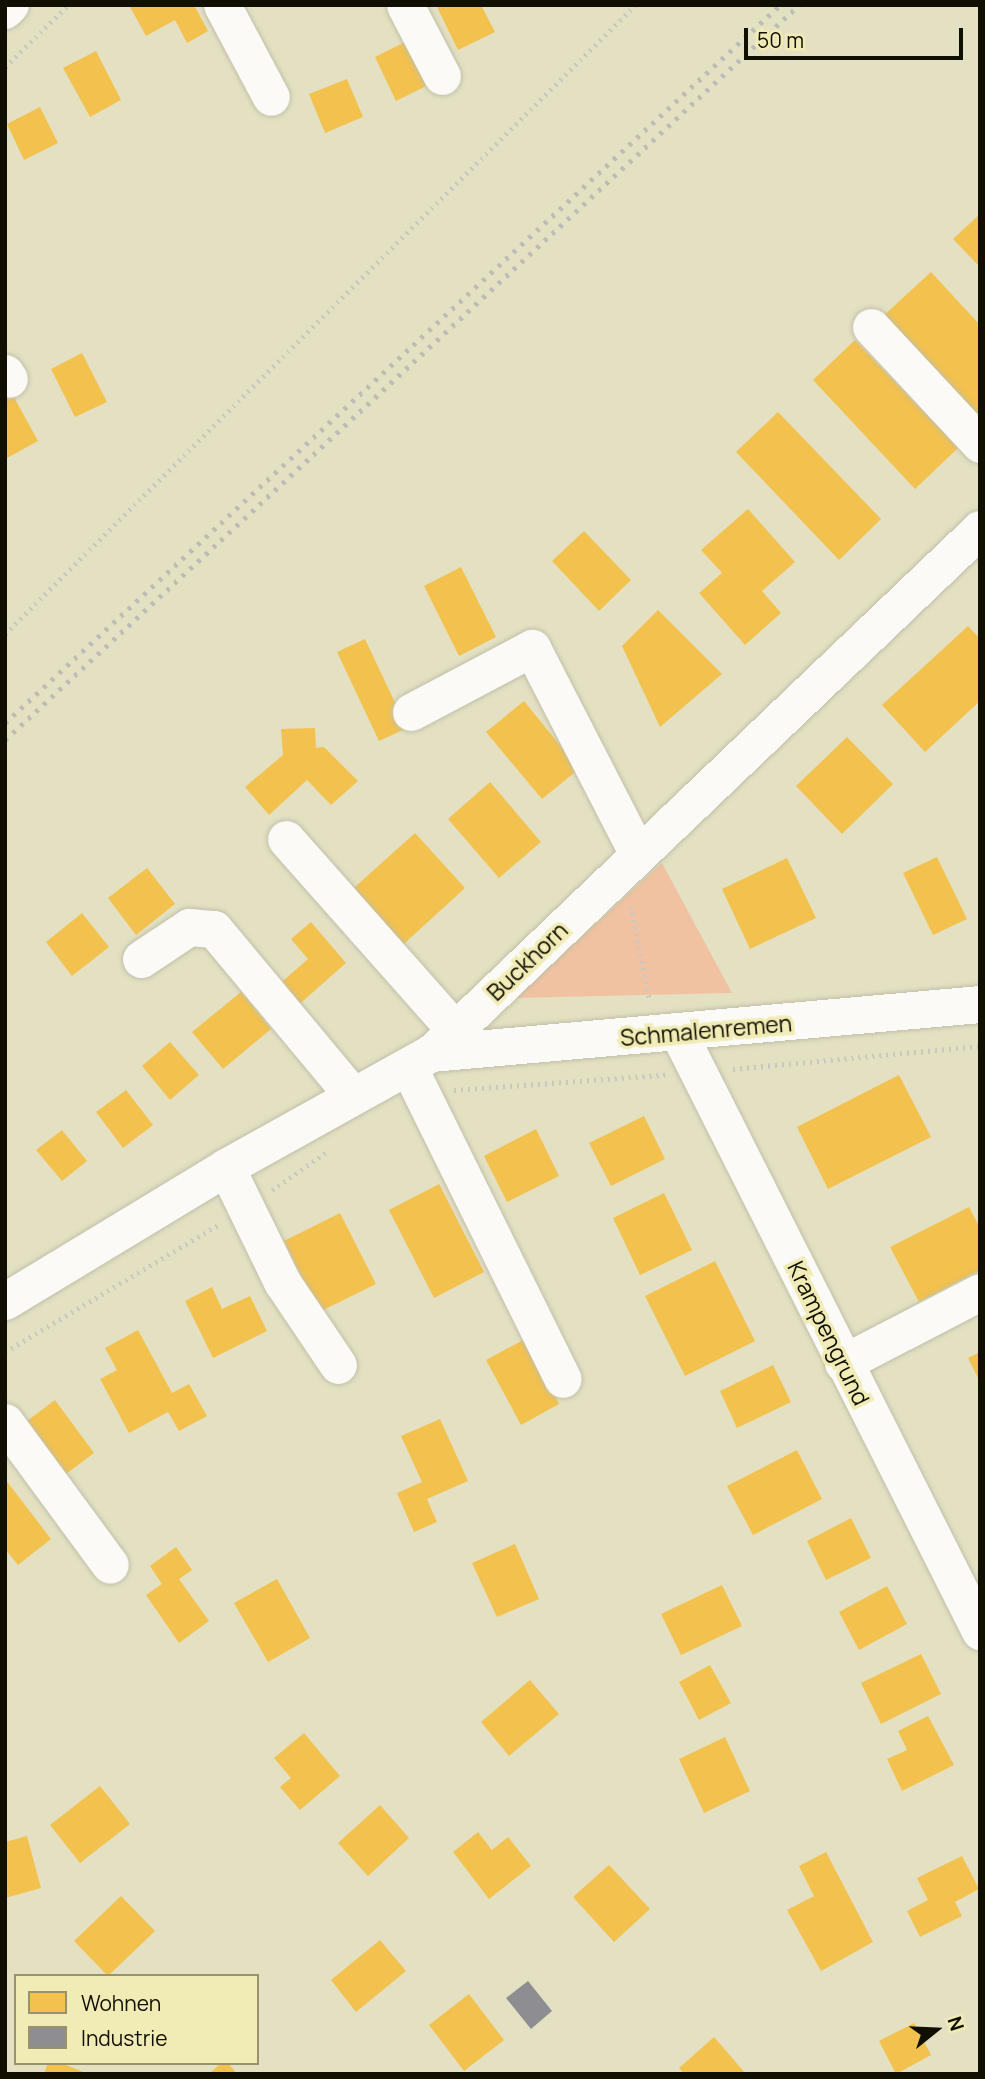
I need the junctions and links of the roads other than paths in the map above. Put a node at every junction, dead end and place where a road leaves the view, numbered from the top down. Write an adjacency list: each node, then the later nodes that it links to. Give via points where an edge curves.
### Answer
1 (10, 5): 4 (main road)
2 (222, 5): 6 (street)
3 (405, 5): 5 (street)
4 (5, 10)
5 (442, 76)
6 (271, 97)
7 (871, 327): 8 (street)
8 (980, 444)
9 (980, 529): 12 (street, Buckhorn, via 794,711)
10 (411, 712): 12 (street, via 532,648)
11 (286, 839): 16 (street)
12 (631, 861): 16 (street, Buckhorn)
13 (141, 959): 17 (street, via 190,927 214,929)
14 (980, 1004): 15 (street, Schmalenremen)
15 (680, 1034): 16 (street, Schmalenremen); 21 (street, Krampengrund)
16 (431, 1050): 17 (street, Buckhorn); 23 (street)
17 (353, 1096): 18 (street, Buckhorn)
18 (226, 1167): 20 (street, Buckhorn); 22 (street, via 282,1282)
19 (980, 1292): 21 (street)
20 (5, 1301)
21 (843, 1363): 26 (street, Krampengrund)
22 (338, 1365)
23 (564, 1379)
24 (5, 1422): 25 (street)
25 (110, 1565)
26 (980, 1631)

